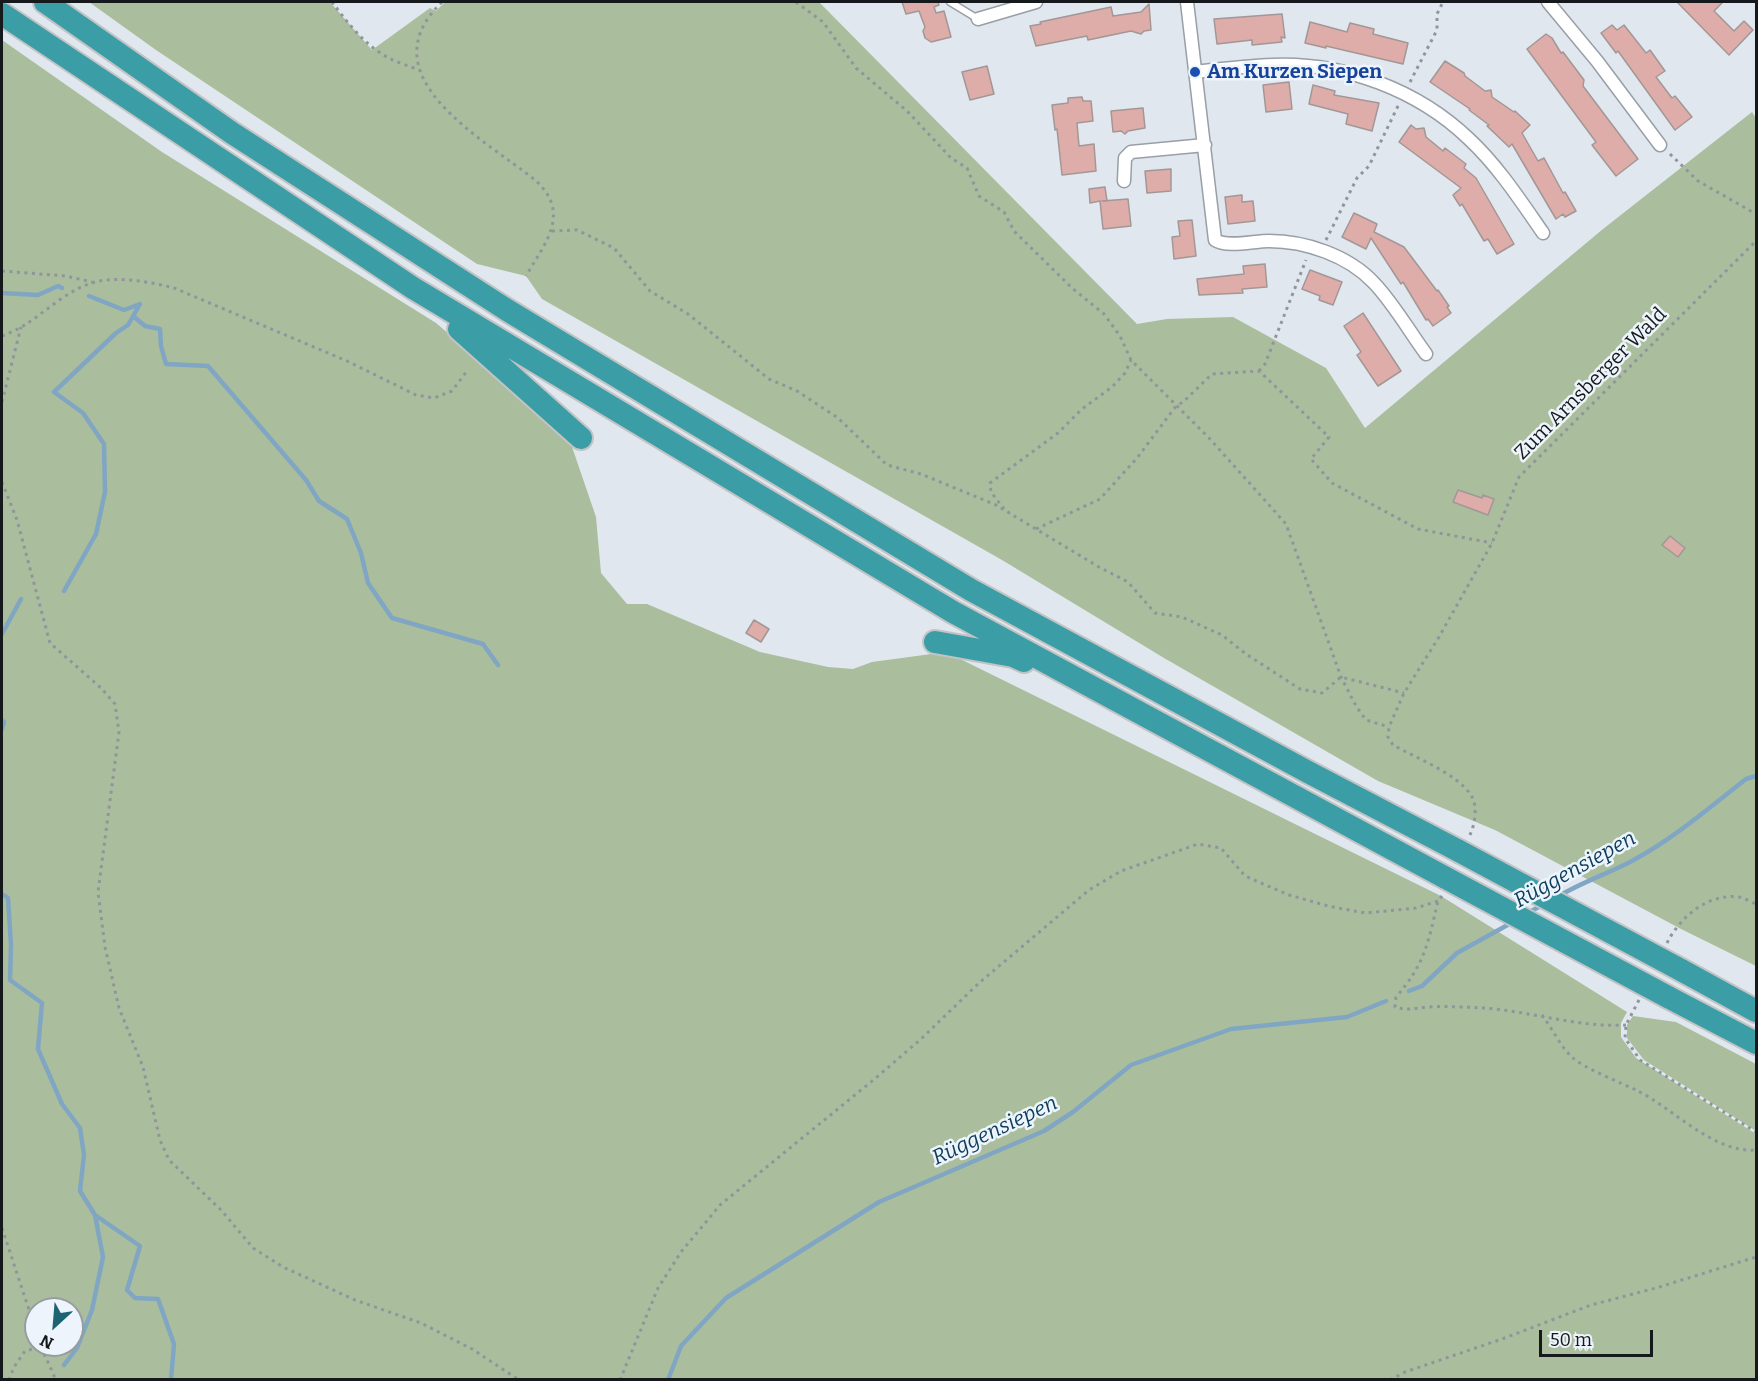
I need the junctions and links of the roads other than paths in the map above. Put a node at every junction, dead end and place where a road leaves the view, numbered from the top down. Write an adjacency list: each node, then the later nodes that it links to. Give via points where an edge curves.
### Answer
1 (45, 2): 18 (highway, bridge, via 232,133 507,310 971,590)
2 (950, 2): 7 (lane)
3 (1036, 2): 7 (street)
4 (1187, 2): 8 (street)
5 (1548, 2): 10 (street)
6 (2, 14): 13 (highway)
7 (978, 19)
8 (1195, 72): 9 (street); 12 (street, via 1274,65 1324,68 1404,94 1471,140 1505,178)
9 (1205, 145): 11 (street, via 1131,152 1125,158); 14 (street, via 1214,236 1218,242 1294,243 1320,250 1355,268 1374,282)
10 (1660, 145)
11 (1124, 181)
12 (1543, 233)
13 (413, 288): 15 (highway); 17 (highway, via 953,612)
14 (1425, 354)
15 (581, 438)
16 (935, 642): 17 (highway, via 1013,656 1116,711)
17 (1153, 721): 19 (highway, bridge)
18 (1756, 1011)
19 (1756, 1043)

